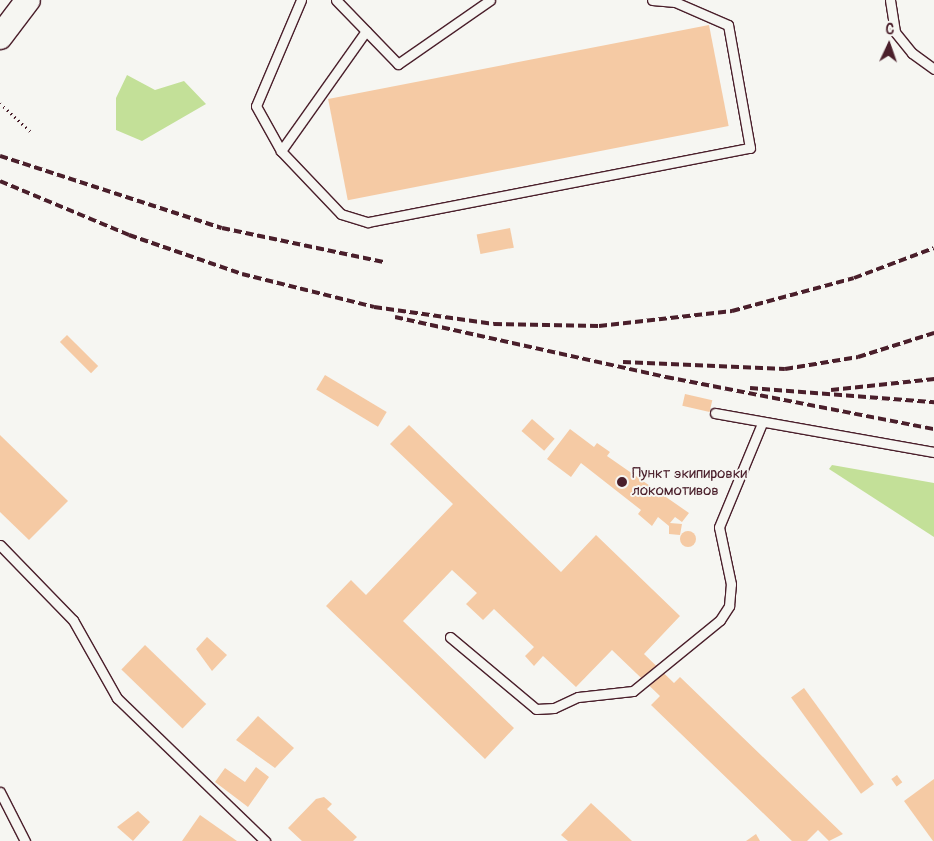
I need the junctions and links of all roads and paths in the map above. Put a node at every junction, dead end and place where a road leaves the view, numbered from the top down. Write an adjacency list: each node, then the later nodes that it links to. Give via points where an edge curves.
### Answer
1 (28, 0): 8 (street)
2 (298, 0): 12 (lane, via 256,106)
3 (336, 0): 7 (lane)
4 (490, 0): 7 (lane, via 398,64)
5 (652, 0): 12 (lane, via 675,2 728,25 750,148 368,222 341,214)
6 (890, 0): 9 (lane, via 895,32 912,53)
7 (366, 31): 12 (lane)
8 (0, 36)
9 (934, 69)
10 (0, 103): 11 (path)
11 (32, 133)
12 (280, 151)
13 (715, 413): 14 (lane)
14 (762, 423): 15 (lane); 17 (lane, via 719,526 731,584 729,606 720,620 633,691 578,697 554,708 536,709 525,704)
15 (934, 452)
16 (0, 545): 20 (lane, via 73,620 117,698)
17 (450, 637)
18 (0, 792): 19 (lane)
19 (25, 841)
20 (265, 841)

